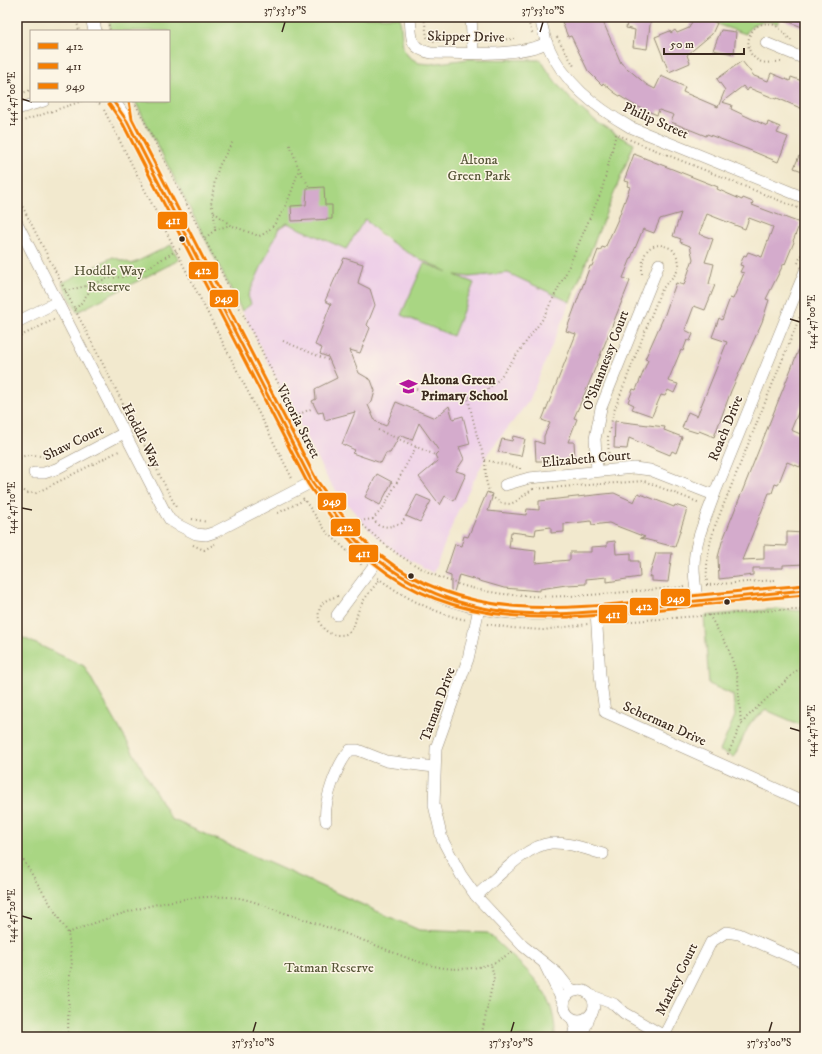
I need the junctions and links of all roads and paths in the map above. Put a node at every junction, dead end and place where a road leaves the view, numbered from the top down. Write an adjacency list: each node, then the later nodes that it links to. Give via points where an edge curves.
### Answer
1 (76, 17): 8 (path)
2 (107, 17): 9 (path)
3 (410, 17): 13 (street, Skipper Drive, via 412,42 421,51)
4 (471, 17): 13 (street)
5 (540, 17): 11 (street, Philip Street)
6 (666, 17): 7 (path)
7 (679, 17)
8 (79, 30)
9 (110, 30)
10 (556, 35): 15 (path)
11 (547, 43): 13 (street, Skipper Drive, via 532,49 511,52); 31 (street, Philip Street, via 559,66 580,92 603,112 630,127)
12 (766, 43): 14 (street)
13 (473, 52)
14 (805, 59)
15 (574, 67)
16 (30, 90): 17 (path)
17 (17, 95)
18 (41, 102): 23 (street)
19 (79, 102): 25 (path)
20 (124, 102): 24 (street, Victoria Street)
21 (135, 102): 37 (path)
22 (108, 103): 24 (street, Victoria Street); 39 (path)
23 (17, 109)
24 (127, 121): 38 (street, Victoria Street)
25 (17, 123)
26 (233, 141): 33 (path, via 219,166 215,180 211,204)
27 (290, 145): 28 (path)
28 (299, 169): 29 (path); 35 (path, via 290,195 275,224 266,234 259,236)
29 (310, 188)
30 (17, 196): 43 (path)
31 (805, 198)
32 (805, 211): 51 (path, via 616,134 602,190 565,275 542,320 499,379 486,390)
33 (214, 212): 35 (path); 36 (path)
34 (17, 224): 44 (street, Hoddle Way)
35 (230, 225): 36 (path)
36 (215, 230): 37 (path)
37 (205, 238): 53 (path)
38 (190, 245): 39 (path); 54 (street, Victoria Street)
39 (175, 251): 42 (path, via 137,273 109,278); 68 (path)
40 (659, 264): 63 (street, O'Shannessy Court, via 601,408 595,439)
41 (805, 271): 69 (street, Roach Drive)
42 (96, 284): 43 (path); 46 (path)
43 (65, 291): 46 (path)
44 (57, 302): 47 (street); 56 (street, Hoddle Way)
45 (805, 304): 78 (path, via 715,526)
46 (75, 309): 70 (path)
47 (17, 322)
48 (283, 341): 49 (path)
49 (330, 361)
50 (405, 384): 51 (path, via 440,400)
51 (468, 398): 61 (path)
52 (313, 408): 53 (path)
53 (295, 416): 54 (path, via 292,423)
54 (284, 427): 65 (street, Victoria Street)
55 (378, 430): 57 (path)
56 (124, 434): 64 (street, Shaw Court, via 56,469); 68 (street, Hoddle Way, via 170,520 196,534 206,535 215,532)
57 (416, 447): 59 (path); 73 (path, via 383,508)
58 (121, 450): 67 (path, via 36,493 28,494)
59 (435, 455)
60 (57, 457): 62 (path, via 32,454 24,455)
61 (485, 460)
62 (17, 461)
63 (597, 471): 66 (street, Elizabeth Court, via 529,478); 69 (street, Elizabeth Court, via 634,468 650,470)
64 (34, 473)
65 (312, 482): 68 (street, Hoddle Way); 75 (street, Victoria Street, via 343,527)
66 (506, 485)
67 (17, 487)
68 (297, 489): 76 (path, via 326,531)
69 (714, 495): 78 (street, Roach Drive, via 696,549 694,567)
70 (180, 513)
71 (406, 516): 73 (path, via 402,523 388,527 378,525)
72 (190, 518): 74 (path, via 204,523)
73 (373, 519): 78 (path, via 359,521 392,551 441,579 489,592 545,597)
74 (213, 520)
75 (378, 560): 76 (street); 83 (street, Victoria Street, via 417,586 456,602)
76 (369, 571): 85 (street); 88 (path, via 388,586 418,603)
77 (782, 580): 78 (path)
78 (702, 586): 82 (street, Roach Drive)
79 (805, 590): 80 (street, Victoria Street)
80 (788, 592): 81 (street, Victoria Street); 82 (street, Victoria Street)
81 (805, 596)
82 (697, 601): 87 (street, Victoria Street)
83 (479, 608): 87 (street, Victoria Street, via 500,612); 88 (street, Tatman Drive)
84 (805, 610): 86 (path)
85 (337, 615)
86 (709, 615): 89 (path); 91 (path, via 734,663 738,678)
87 (597, 617): 88 (path, via 544,630); 94 (street, Scherman Drive, via 605,712)
88 (476, 622): 93 (street, Tatman Drive, via 468,659 436,748)
89 (619, 622)
90 (805, 663): 91 (path)
91 (741, 725): 92 (path)
92 (727, 757)
93 (434, 767): 95 (street, via 386,761 358,750 350,750 340,767 326,803); 98 (street, Tatman Drive, via 434,806 442,839 461,875)
94 (805, 802)
95 (326, 821)
96 (17, 850): 99 (path)
97 (603, 854): 98 (street, via 573,845 550,843 533,849 516,861)
98 (476, 896): 100 (street, Tatman Drive)
99 (68, 933): 102 (path, via 97,922 202,896 240,898 363,940 426,966 448,969); 111 (path, via 72,963 66,1023)
100 (523, 946): 102 (path); 103 (street, Tatman Drive)
101 (805, 963): 110 (street, Markey Court, via 739,934 726,932 711,942)
102 (491, 964): 112 (path, via 494,977)
103 (545, 965): 104 (street, Tatman Drive, via 558,974 569,988); 106 (street, Tatman Drive)
104 (576, 991): 105 (street); 106 (street, via 567,996)
105 (590, 995): 107 (street, via 614,1004); 108 (street, via 593,999)
106 (564, 1004): 109 (street, via 566,1012)
107 (624, 1013): 108 (street, via 606,1009); 110 (street)
108 (592, 1014): 109 (street, via 579,1021); 114 (street)
109 (573, 1020): 113 (street)
110 (665, 1036)
111 (68, 1037)
112 (481, 1037)
113 (573, 1037)
114 (581, 1037)

